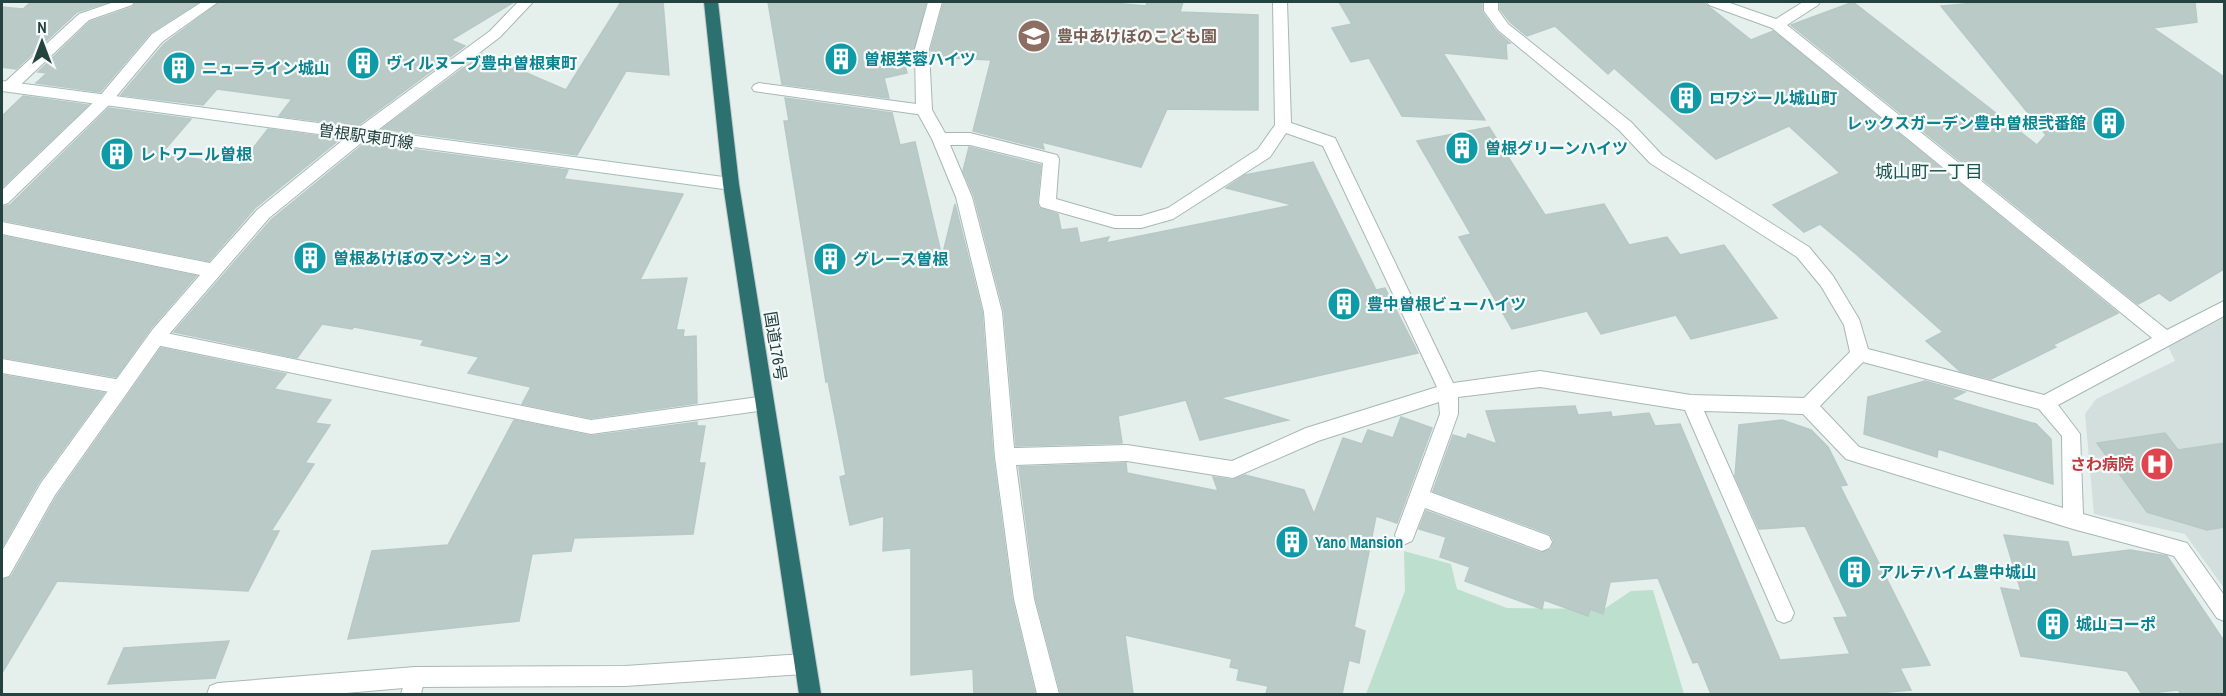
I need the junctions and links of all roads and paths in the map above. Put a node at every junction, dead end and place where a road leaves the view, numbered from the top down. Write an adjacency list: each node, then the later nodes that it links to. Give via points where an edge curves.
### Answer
1 (127, 2): 11 (street, via 84,17)
2 (211, 2): 13 (street, via 157,39)
3 (526, 2): 16 (street, via 495,34)
4 (711, 2): 18 (highway, 国道176号)
5 (935, 2): 14 (street, via 922,49)
6 (1280, 2): 15 (street)
7 (1491, 2): 25 (street, via 1491,11 1503,27 1625,126 1656,159 1803,252 1827,280 1853,324)
8 (1714, 2): 10 (street)
9 (1813, 2): 10 (street)
10 (1777, 25): 24 (street)
11 (5, 87): 13 (street, 曽根駅東町線)
12 (759, 88): 14 (lane)
13 (104, 101): 16 (street, 曽根駅東町線); 19 (street)
14 (924, 110): 17 (street)
15 (1283, 126): 17 (street, via 1264,153 1173,213 1142,222 1116,222 1047,203 1051,159 970,139); 28 (street, via 1329,142)
16 (360, 135): 18 (street, 曽根駅東町線); 21 (street, via 263,214)
17 (940, 139): 33 (street, via 964,197 993,312)
18 (731, 184): 29 (highway, 国道176号)
19 (2, 199)
20 (2, 228): 21 (street)
21 (214, 271): 23 (street)
22 (2224, 308): 24 (street)
23 (156, 338): 27 (street); 29 (lane, via 591,427)
24 (2165, 338): 31 (street)
25 (1860, 354): 31 (street); 32 (street)
26 (2, 366): 27 (lane)
27 (121, 387): 38 (street, via 48,489)
28 (1448, 391): 30 (street, via 1540,379); 33 (street, via 1312,434 1233,470 1127,453); 34 (street, via 1449,414)
29 (765, 403): 41 (highway, 国道176号)
30 (1691, 403): 32 (street); 40 (street)
31 (2045, 403): 35 (street, via 2071,435)
32 (1808, 406): 35 (street, via 1853,453)
33 (1005, 457): 45 (street, via 1024,599)
34 (1420, 497): 36 (street); 37 (street)
35 (2073, 520): 39 (street, via 2180,549)
36 (1405, 536)
37 (1542, 543)
38 (2, 569)
39 (2224, 611)
40 (1784, 613)
41 (804, 664): 42 (street); 44 (highway, 国道176号)
42 (413, 686): 43 (street)
43 (218, 694)
44 (810, 694)
45 (1048, 694)

